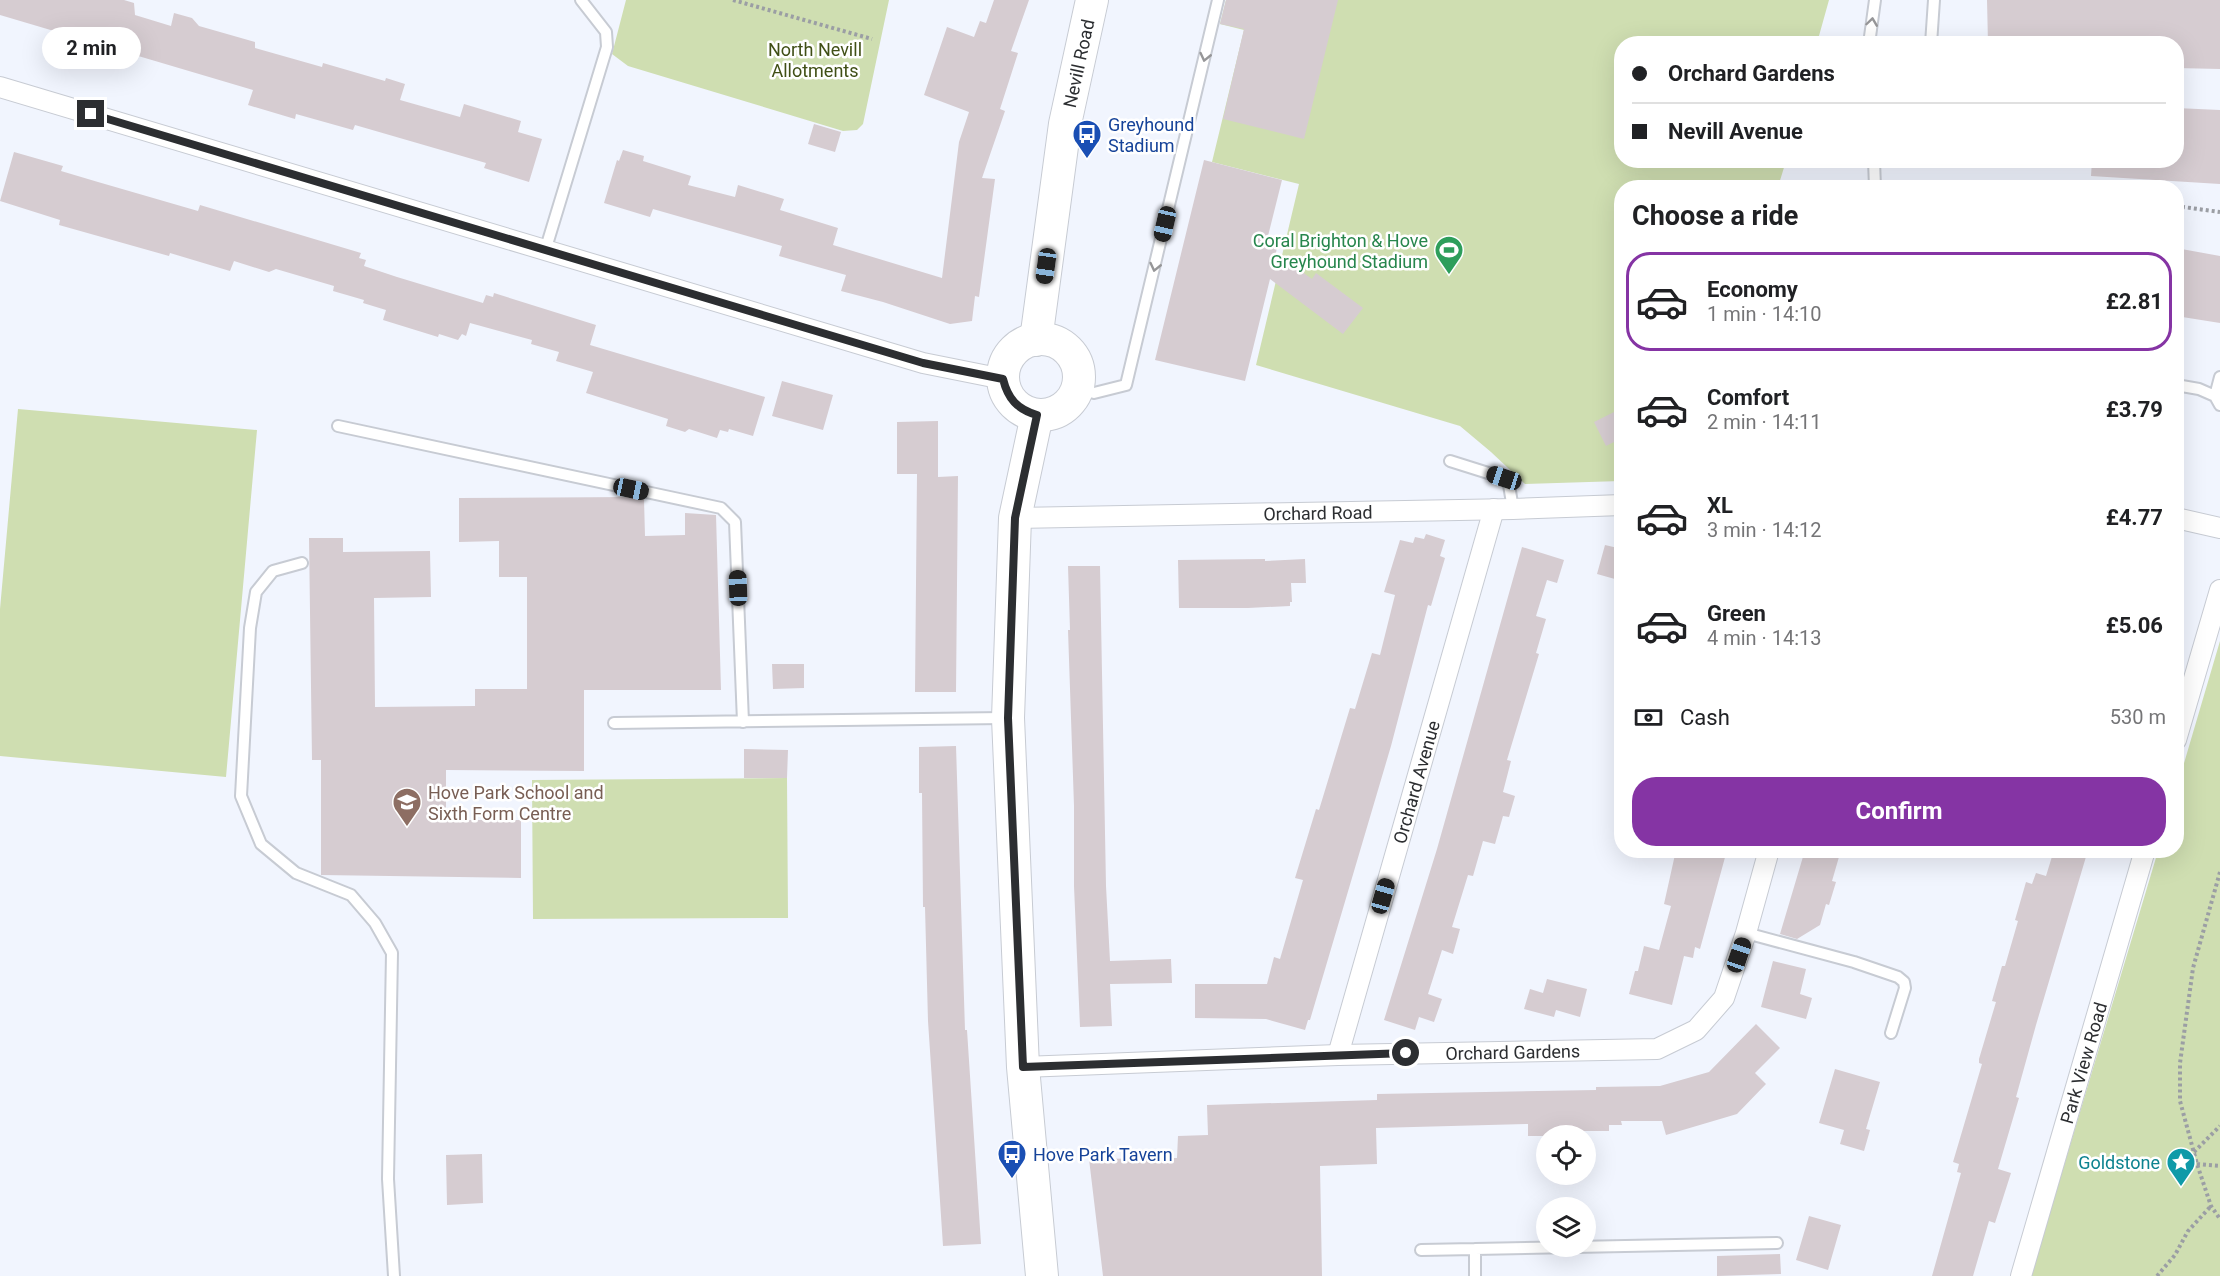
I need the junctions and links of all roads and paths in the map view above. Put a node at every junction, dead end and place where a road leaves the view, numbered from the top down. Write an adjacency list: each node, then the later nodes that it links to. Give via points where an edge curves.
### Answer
1 (581, 0): 13 (lane, via 606,32 607,47)
2 (733, 0): 9 (path)
3 (1092, 0): 14 (main road, Nevill Road, via 1065,124)
4 (1218, 0): 18 (lane, one-way to 18, via 1126,386 1094,393)
5 (1875, 0): 7 (lane, one-way to 5)
6 (1934, 0): 8 (lane)
7 (1870, 36)
8 (1932, 36)
9 (872, 39)
10 (0, 87): 13 (street)
11 (2184, 207): 12 (path)
12 (2220, 212)
13 (545, 251): 16 (street, via 923,363)
14 (1036, 340): 16 (main road, via 1025,343 1009,357); 18 (main road, via 1052,341 1065,348 1075,360)
15 (2220, 377): 19 (lane)
16 (1003, 379): 20 (main road, via 1014,404)
17 (2184, 386): 19 (lane, via 2199,389)
18 (1078, 389): 20 (main road, via 1062,409)
19 (2217, 400)
20 (1037, 415): 25 (main road)
21 (338, 426): 32 (lane, via 721,508 735,522)
22 (1450, 461): 24 (lane, via 1504,478 1509,485)
23 (1614, 505): 24 (street, Orchard Road)
24 (1503, 509): 25 (street, Orchard Road); 39 (street, Orchard Avenue)
25 (1015, 518): 31 (main road)
26 (2184, 520): 27 (street)
27 (2220, 528)
28 (302, 563): 50 (lane, via 273,571 256,591 250,628 241,796 261,844 296,873 351,895 375,923 392,953 388,1179)
29 (2220, 591): 30 (street)
30 (2184, 713)
31 (1008, 718): 32 (lane); 40 (main road)
32 (743, 722): 33 (lane)
33 (614, 723)
34 (1767, 858): 37 (street, Orchard Gardens)
35 (2143, 858): 53 (street, Park View Road)
36 (2220, 872): 42 (path, via 2193,968 2180,1063 2180,1101)
37 (1746, 933): 38 (lane, via 1899,977 1905,988); 39 (street, Orchard Gardens, via 1724,998 1696,1030 1657,1049)
38 (1891, 1033)
39 (1338, 1055): 40 (street, Orchard Gardens)
40 (1023, 1067): 51 (main road)
41 (2220, 1126): 42 (path)
42 (2194, 1152): 43 (path)
43 (2197, 1164): 44 (path); 45 (path)
44 (2220, 1166)
45 (2211, 1206): 46 (path); 54 (path)
46 (2220, 1219)
47 (1776, 1243): 48 (lane)
48 (1475, 1249): 49 (lane); 52 (lane)
49 (1421, 1250)
50 (394, 1276)
51 (1042, 1276)
52 (1475, 1276)
53 (2021, 1276)
54 (2157, 1276)

